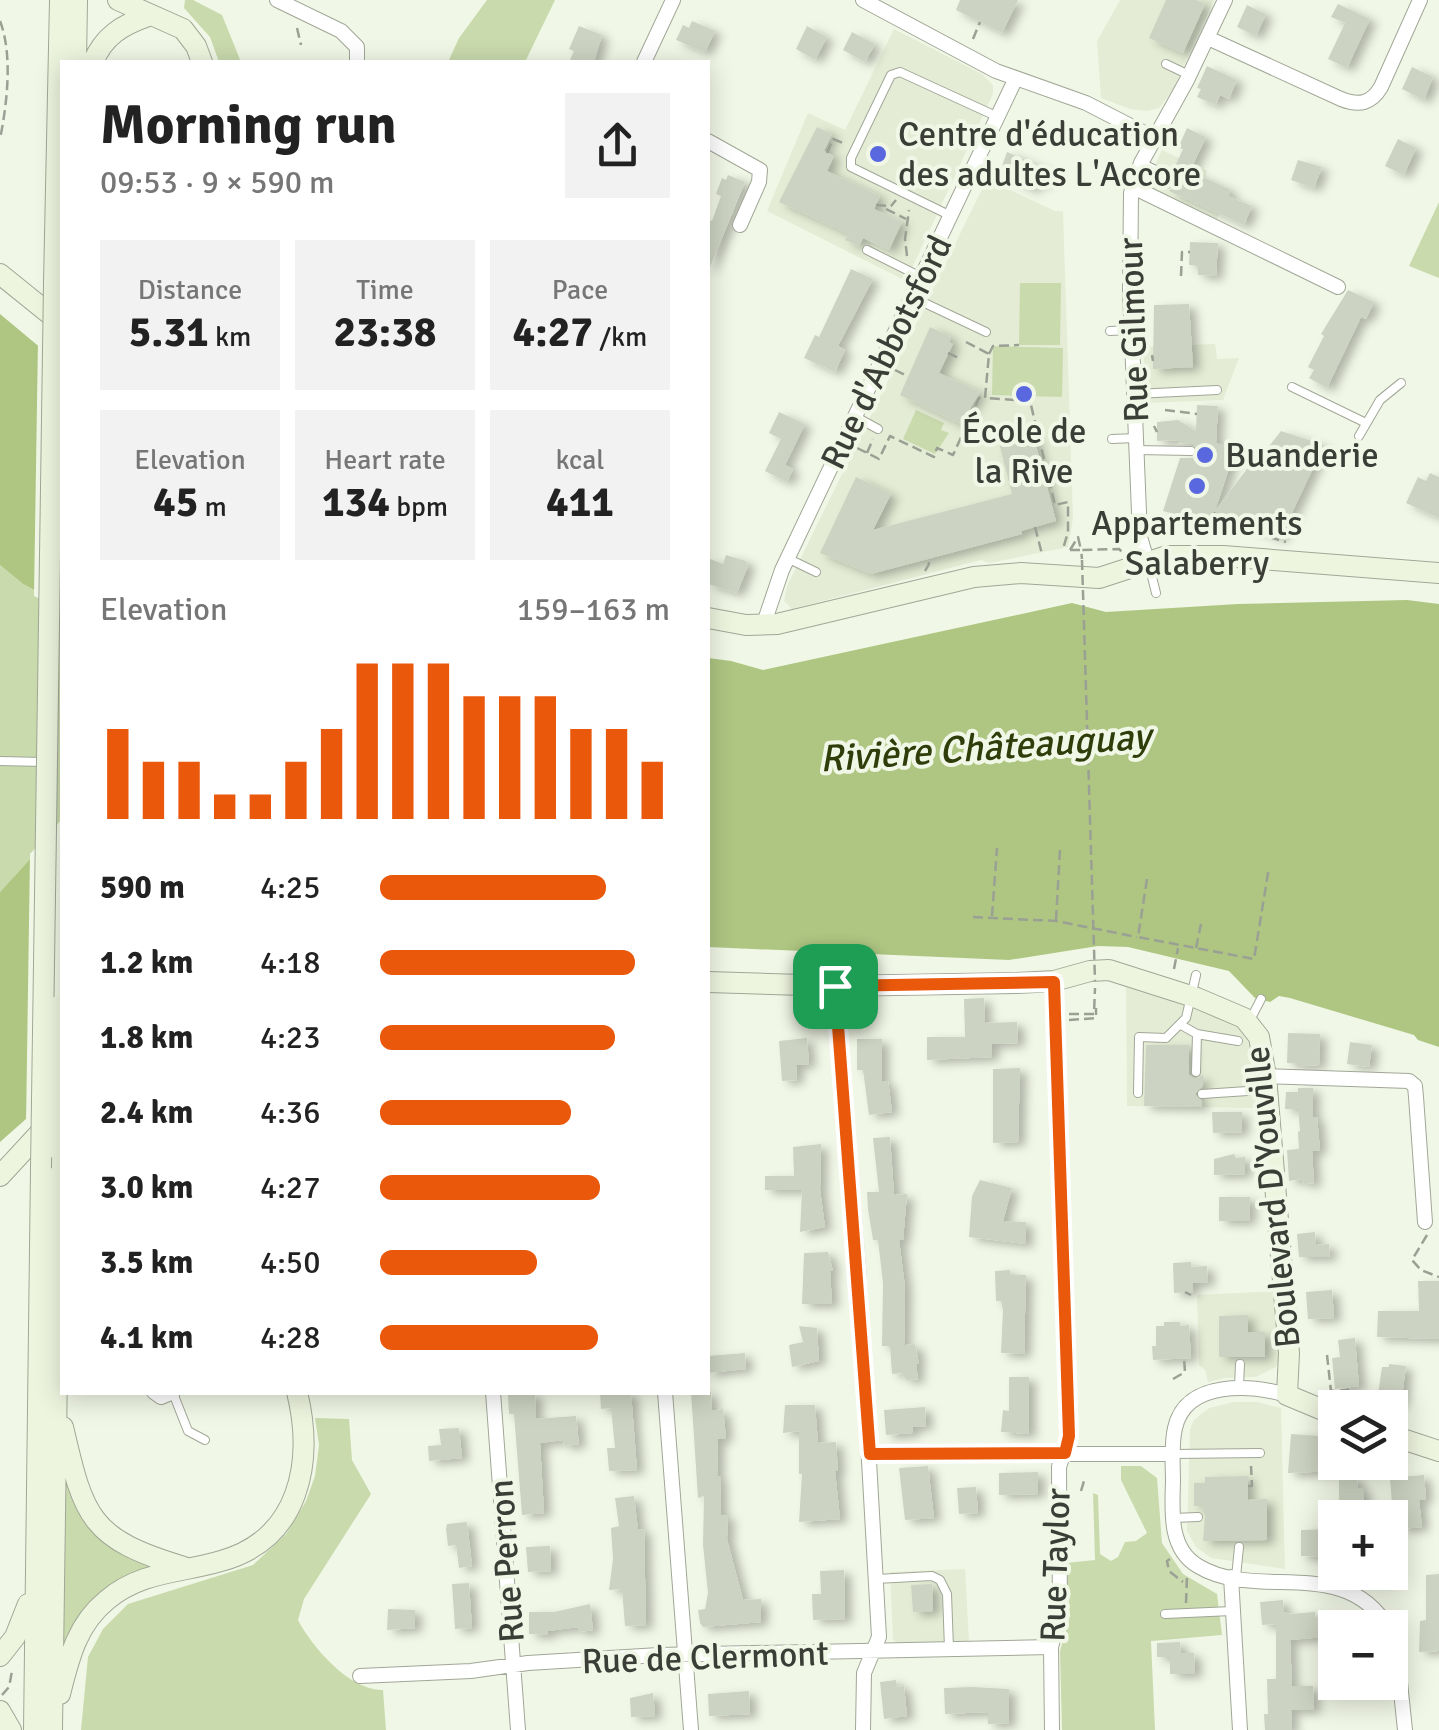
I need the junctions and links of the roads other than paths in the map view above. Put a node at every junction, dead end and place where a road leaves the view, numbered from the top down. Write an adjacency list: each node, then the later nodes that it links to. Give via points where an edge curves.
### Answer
1 (60, 0): 23 (street)
2 (77, 0): 11 (street)
3 (118, 0): 9 (street)
4 (278, 0): 14 (street, via 349,36)
5 (672, 0): 15 (street)
6 (864, 0): 18 (street)
7 (1225, 0): 10 (street, Rue Gilmour)
8 (1420, 0): 10 (street, via 1381,88 1361,103)
9 (148, 16): 12 (street, via 115,30); 13 (street, via 183,30)
10 (1208, 38): 17 (street, Rue Gilmour)
11 (76, 60)
12 (94, 60)
13 (201, 60)
14 (356, 60)
15 (645, 60)
16 (1166, 64): 17 (lane)
17 (1189, 75): 20 (street, Rue Gilmour)
18 (1016, 80): 19 (street, Rue d'Abbotsford); 20 (street, via 1086,103)
19 (998, 117): 26 (street, Rue d'Abbotsford); 26 (lane, via 900,72 891,74 862,134 851,167)
20 (1154, 138): 22 (street, Rue Gilmour)
21 (710, 141): 27 (street, via 760,170)
22 (1141, 163): 24 (lane, via 1164,174); 25 (street, Rue Gilmour)
23 (60, 176): 56 (street, bridge)
24 (1167, 184)
25 (1132, 187): 31 (street); 34 (street, Rue Gilmour)
26 (952, 216): 30 (street, Rue d'Abbotsford)
27 (740, 225)
28 (866, 250): 30 (lane)
29 (0, 274): 33 (street)
30 (922, 278): 32 (street, Rue d'Abbotsford)
31 (1338, 287)
32 (912, 297): 36 (lane); 41 (street, Rue d'Abbotsford)
33 (60, 322)
34 (1132, 330): 35 (lane); 40 (street, Rue Gilmour)
35 (1110, 331)
36 (986, 332)
37 (1401, 382): 42 (lane)
38 (1292, 388): 42 (lane)
39 (1217, 390): 40 (lane)
40 (1135, 394): 46 (street, Rue Gilmour)
41 (855, 417): 43 (lane); 48 (street, Rue d'Abbotsford)
42 (1366, 423): 44 (lane)
43 (878, 428)
44 (1359, 436)
45 (1112, 438): 46 (lane)
46 (1136, 444): 47 (lane); 49 (street, Rue Gilmour)
47 (1191, 451)
48 (788, 558): 50 (lane); 54 (street, Rue d'Abbotsford)
49 (1147, 562): 51 (street, via 1224,556); 52 (lane); 54 (street, via 1099,578 974,578)
50 (816, 572)
51 (1439, 574)
52 (1156, 592)
53 (710, 618): 54 (street)
54 (763, 626)
55 (0, 761): 56 (lane)
56 (47, 762): 96 (street, bridge)
57 (710, 982): 59 (street, Boulevard D'Youville)
58 (1054, 982): 59 (street, Boulevard D'Youville); 60 (street, Boulevard D'Youville, via 1102,970); 87 (street, Rue Taylor)
59 (835, 986): 88 (street)
60 (1194, 986): 62 (street, Boulevard D'Youville); 63 (lane)
61 (1261, 999): 62 (lane)
62 (1249, 1022): 67 (street, Boulevard D'Youville, via 1259,1038)
63 (1181, 1026): 64 (lane); 68 (lane, via 1166,1038 1138,1037)
64 (1197, 1034): 65 (lane); 66 (lane)
65 (1238, 1041)
66 (1196, 1072)
67 (1266, 1083): 69 (lane); 73 (street, via 1409,1081 1416,1097); 80 (street, Boulevard D'Youville)
68 (1138, 1093)
69 (1202, 1094)
70 (60, 1110): 72 (street)
71 (60, 1152): 81 (street)
72 (0, 1176)
73 (1424, 1222)
74 (1240, 1364): 75 (lane)
75 (1238, 1387): 80 (street); 89 (street, via 1189,1405 1176,1426)
76 (174, 1395): 83 (lane, via 188,1431)
77 (298, 1395): 93 (street, via 304,1466 286,1512 243,1552)
78 (493, 1395): 105 (street, Rue Perron)
79 (665, 1395): 103 (street)
80 (1288, 1395): 82 (street, Boulevard D'Youville)
81 (56, 1396): 93 (street, via 78,1490 94,1519 136,1552); 111 (street)
82 (1318, 1408)
83 (205, 1440)
84 (1408, 1440): 85 (street)
85 (1439, 1451)
86 (1260, 1452): 89 (lane)
87 (1065, 1453): 88 (street); 89 (street); 100 (street, Rue Taylor, via 1059,1466 1060,1614)
88 (870, 1454): 95 (street)
89 (1173, 1454): 90 (street)
90 (1173, 1518): 91 (lane); 94 (street, via 1187,1558 1203,1570)
91 (1198, 1518)
92 (1238, 1547): 94 (lane)
93 (185, 1567): 111 (street, via 134,1582 91,1616 70,1652)
94 (1234, 1577): 97 (street, via 1359,1594); 98 (street)
95 (876, 1578): 101 (lane, via 940,1580 947,1594); 102 (street, via 879,1637)
96 (35, 1583): 104 (street); 110 (street)
97 (1376, 1610)
98 (1232, 1611): 99 (lane); 116 (street)
99 (1165, 1614)
100 (1052, 1648): 101 (street, Rue de Clermont); 115 (street, Rue Taylor)
101 (949, 1650): 102 (street, Rue de Clermont)
102 (873, 1652): 103 (street, Rue de Clermont); 114 (street, via 864,1672)
103 (684, 1656): 105 (street, Rue de Clermont); 113 (street)
104 (6, 1661)
105 (513, 1665): 106 (street, Rue de Clermont); 112 (street, Rue Perron)
106 (360, 1676)
107 (1402, 1700): 117 (street)
108 (0, 1712): 109 (street)
109 (12, 1730)
110 (34, 1730)
111 (52, 1730)
112 (518, 1730)
113 (690, 1730)
114 (863, 1730)
115 (1052, 1730)
116 (1240, 1730)
117 (1405, 1730)

